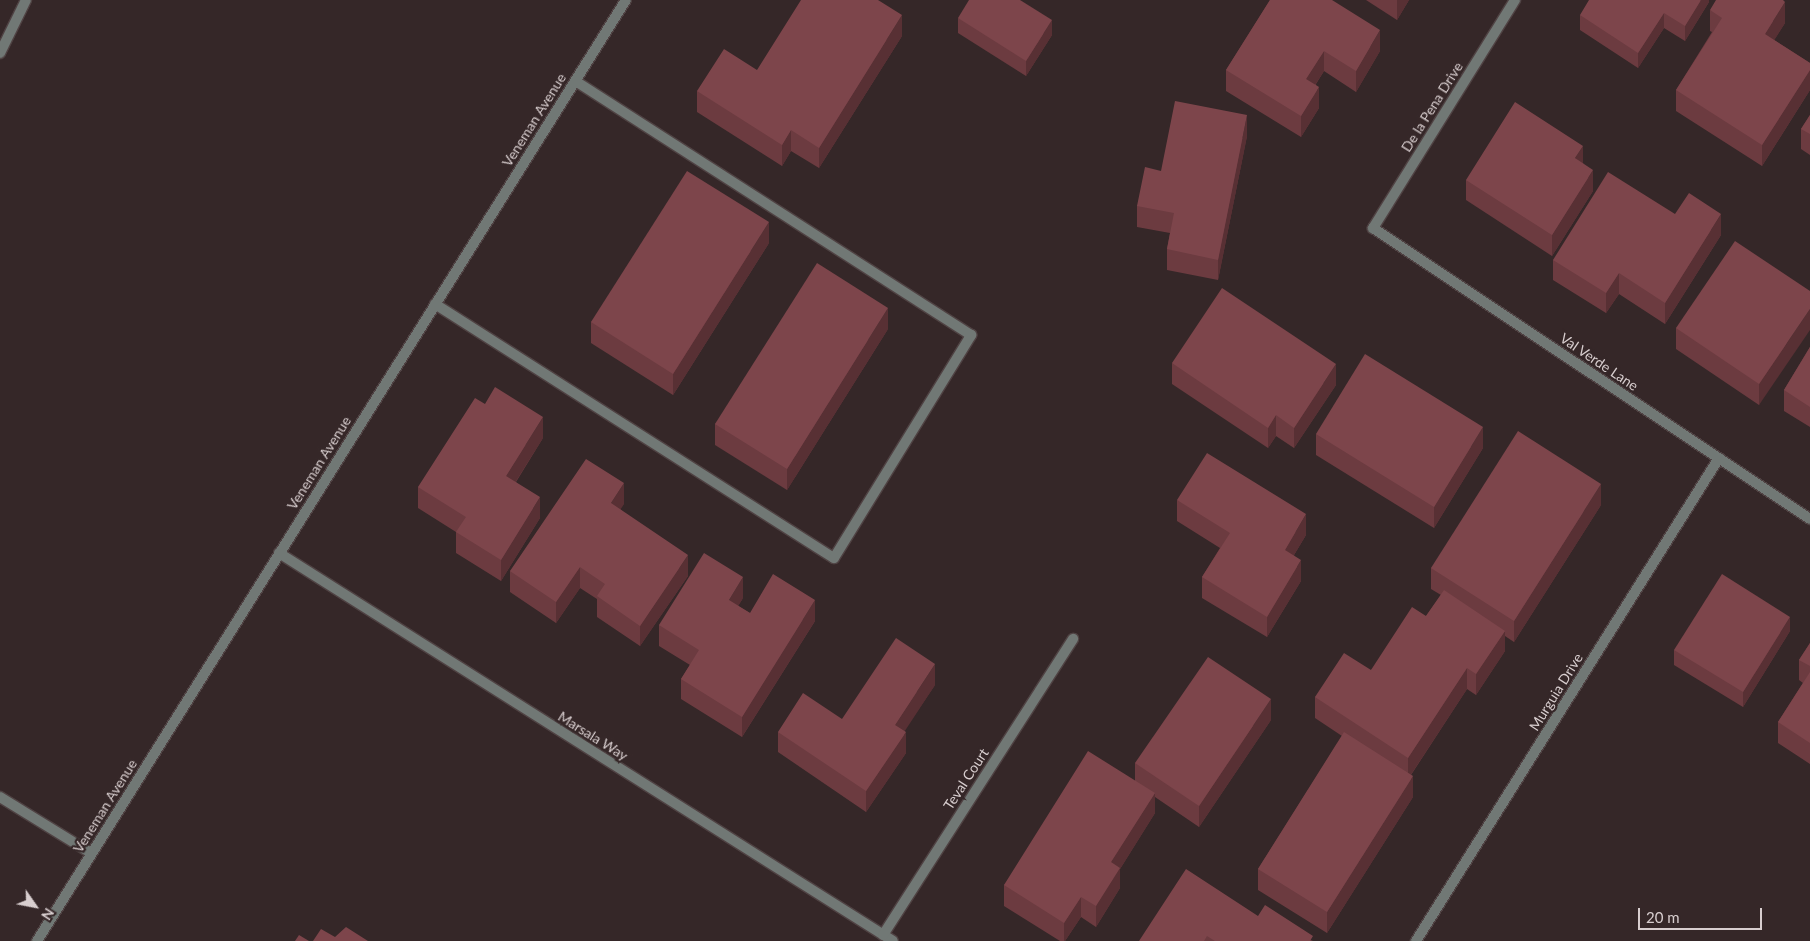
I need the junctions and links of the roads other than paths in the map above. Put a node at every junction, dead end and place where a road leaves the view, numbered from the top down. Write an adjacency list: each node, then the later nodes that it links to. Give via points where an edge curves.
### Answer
1 (26, 0): 4 (street)
2 (626, 0): 5 (street, Veneman Avenue)
3 (1514, 0): 6 (street, De la Pena Drive)
4 (0, 53)
5 (575, 80): 7 (street, Veneman Avenue); 7 (street, via 971,335 834,558)
6 (1373, 228): 8 (street, Val Verde Lane)
7 (435, 304): 10 (street, Veneman Avenue)
8 (1719, 458): 9 (street, Val Verde Lane); 17 (street, Murguia Drive)
9 (1810, 519)
10 (279, 553): 13 (street, Veneman Avenue); 14 (street, Marsala Way)
11 (1073, 639): 14 (street, Teval Court)
12 (0, 797): 13 (street)
13 (92, 853): 15 (street, Veneman Avenue)
14 (883, 935): 16 (street, Marsala Way)
15 (37, 941)
16 (893, 941)
17 (1416, 941)

